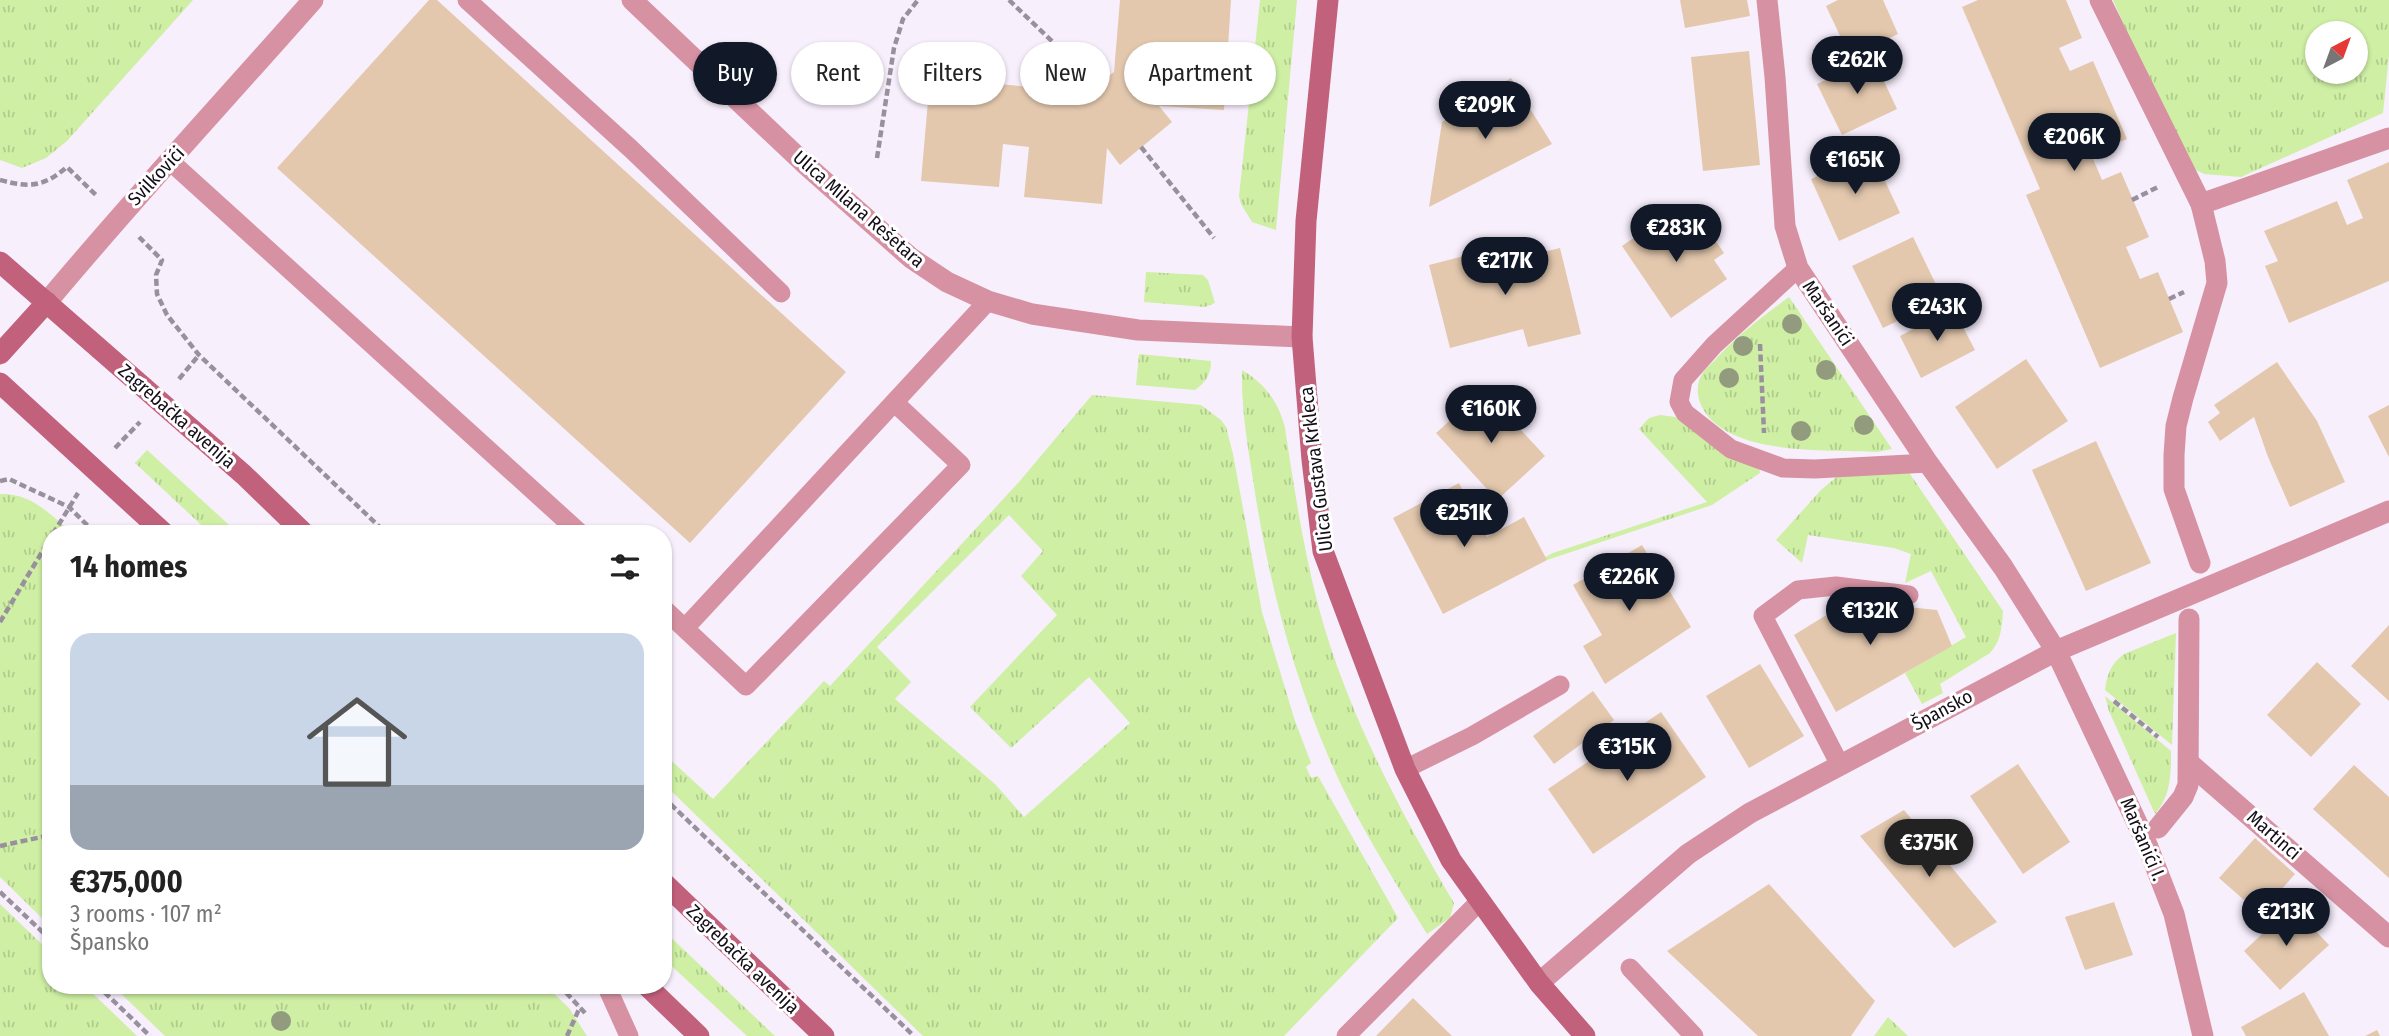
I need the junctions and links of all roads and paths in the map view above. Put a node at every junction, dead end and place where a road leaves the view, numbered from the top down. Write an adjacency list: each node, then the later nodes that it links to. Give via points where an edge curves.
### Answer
1 (313, 0): 13 (street, Svilkovići)
2 (467, 0): 21 (lane)
3 (632, 0): 22 (street, Ulica Milana Rešetara, via 911,258)
4 (918, 0): 12 (path, via 903,19 894,48)
5 (1009, 0): 9 (path)
6 (1328, 0): 25 (street, Ulica Gustava Krkleca, via 1306,221)
7 (1767, 0): 20 (street, Maršanići, via 1785,226)
8 (2100, 0): 16 (street)
9 (1052, 42)
10 (2389, 138): 16 (street)
11 (1141, 147): 17 (path)
12 (877, 158)
13 (171, 162): 23 (street, Svilkovići); 44 (lane)
14 (78, 178): 15 (path, via 67,166 49,181 21,185)
15 (0, 180)
16 (2200, 204): 46 (street, via 2217,283 2176,426 2174,489)
17 (1214, 238)
18 (149, 246): 27 (path, via 162,260 156,275 157,294 167,315)
19 (0, 262): 23 (street, Zagrebačka avenija)
20 (1798, 268): 24 (lane); 34 (street, Maršanići)
21 (781, 293)
22 (988, 301): 25 (street, Ulica Milana Rešetara, via 1032,314 1138,330); 30 (lane)
23 (47, 302): 26 (street, Svilkovići); 42 (street, Zagrebačka avenija)
24 (1758, 304): 33 (path); 33 (lane, via 1683,380 1679,402 1685,413 1731,449)
25 (1302, 337): 57 (street, Ulica Gustava Krkleca, via 1323,551)
26 (0, 354)
27 (199, 355): 28 (path); 43 (path)
28 (193, 362)
29 (0, 383): 41 (street)
30 (895, 403): 51 (lane); 51 (lane, via 961,465 746,686)
31 (130, 433): 32 (path)
32 (118, 445)
33 (1763, 460): 34 (lane, via 1815,469)
34 (1928, 463): 52 (street, Maršanići)
35 (0, 481): 37 (path, via 9,479)
36 (79, 491): 37 (path)
37 (69, 507): 39 (path); 40 (path)
38 (2389, 511): 52 (street, Špansko)
39 (58, 525)
40 (87, 525)
41 (155, 525)
42 (296, 525)
43 (378, 525)
44 (571, 525)
45 (42, 552): 50 (path)
46 (2200, 563)
47 (1909, 595): 56 (lane, via 1836,586 1798,590 1763,616)
48 (672, 616): 51 (lane)
49 (2189, 619): 55 (street)
50 (0, 622)
51 (685, 628)
52 (2056, 651): 56 (street, Špansko); 84 (street, Maršanići I., via 2175,914)
53 (1560, 685): 57 (lane)
54 (2109, 696): 55 (path)
55 (2189, 763): 59 (street, via 2183,796); 66 (street, Martinci)
56 (1840, 765): 68 (street, Špansko, via 1713,836)
57 (1405, 769): 64 (street, Ulica Gustava Krkleca, via 1451,860)
58 (672, 806): 80 (path)
59 (2158, 828)
60 (42, 837): 61 (path)
61 (0, 846)
62 (672, 891): 79 (street, Zagrebačka avenija)
63 (0, 892): 65 (path)
64 (1480, 901): 68 (street, Ulica Gustava Krkleca); 81 (lane)
65 (42, 932)
66 (2389, 937)
67 (1630, 968): 83 (lane)
68 (1539, 983): 82 (street, Ulica Gustava Krkleca)
69 (106, 994): 75 (path)
70 (568, 994): 73 (path)
71 (610, 994): 77 (lane)
72 (655, 994): 78 (street)
73 (580, 1007): 74 (path); 76 (path)
74 (588, 1016)
75 (150, 1036)
76 (567, 1036)
77 (629, 1036)
78 (699, 1036)
79 (824, 1036)
80 (914, 1036)
81 (1346, 1036)
82 (1586, 1036)
83 (1694, 1036)
84 (2203, 1036)

